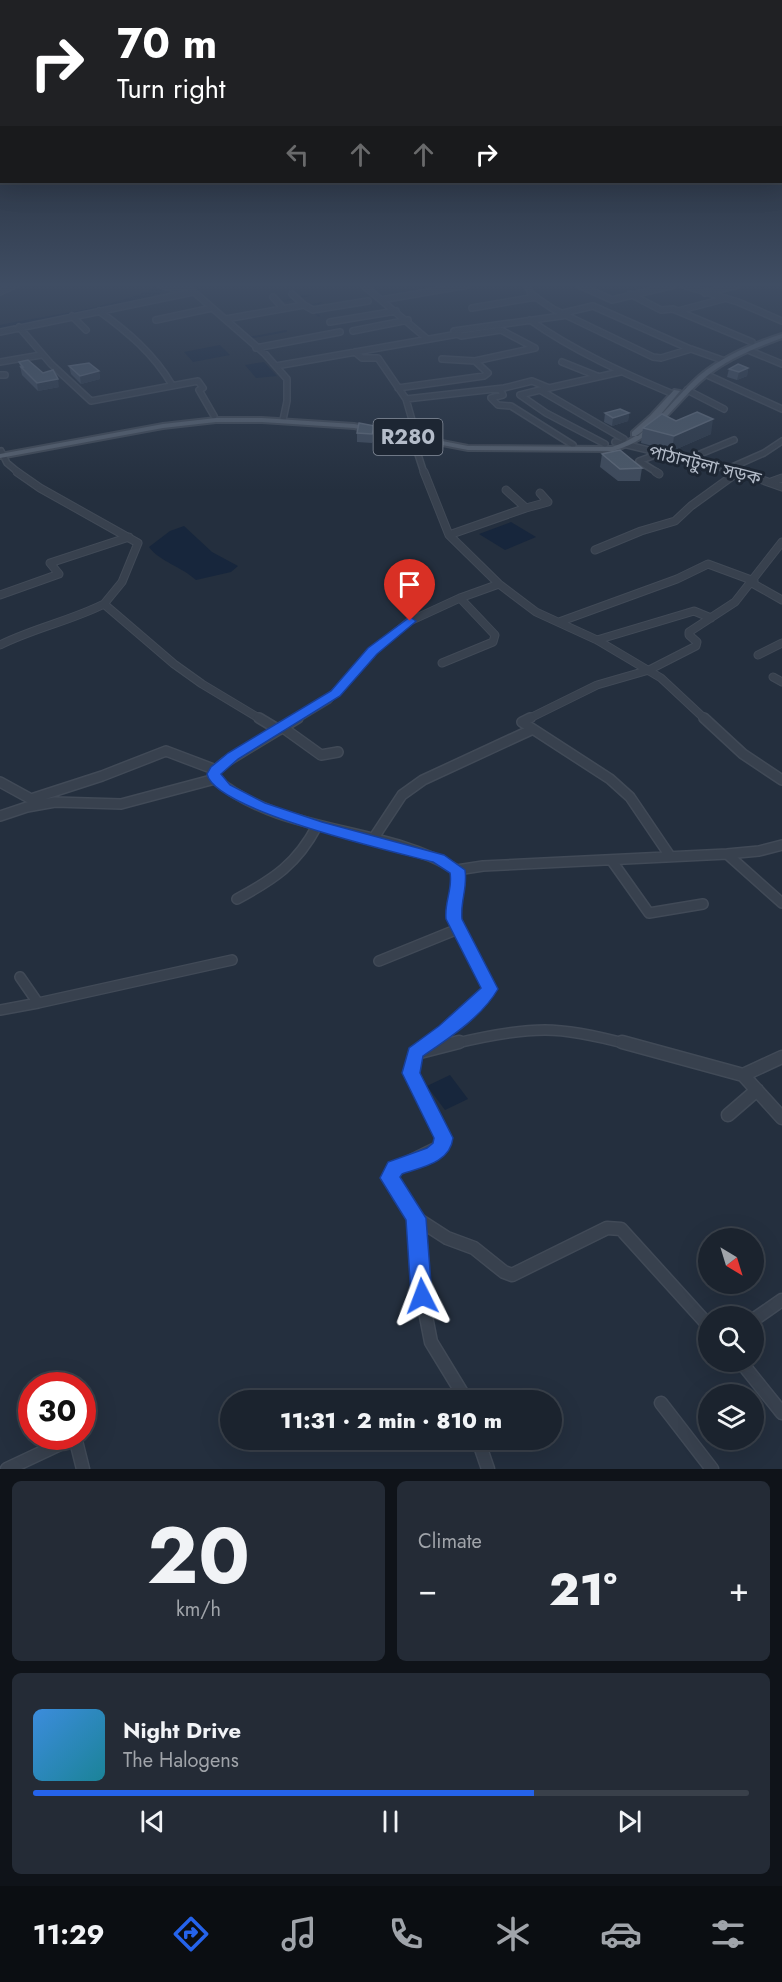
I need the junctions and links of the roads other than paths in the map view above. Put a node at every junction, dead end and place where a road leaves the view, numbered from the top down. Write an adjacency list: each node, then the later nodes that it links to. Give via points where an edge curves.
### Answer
1 (148, 354): 23 (street)
2 (262, 354): 19 (street)
3 (346, 354): 19 (street)
4 (357, 354): 24 (street, via 362,358 378,358)
5 (509, 354): 15 (street)
6 (590, 354): 20 (street)
7 (648, 354): 8 (street, via 657,358)
8 (676, 354)
9 (702, 354): 14 (street)
10 (734, 354): 14 (main road, R280)
11 (764, 354): 18 (street)
12 (41, 355): 16 (street); 23 (street, via 91,401)
13 (442, 359): 15 (street)
14 (721, 360): 21 (main road, R280); 29 (main road, R280, via 695,373)
15 (475, 361): 24 (street, via 488,373 486,376)
16 (0, 362)
17 (562, 362): 22 (street)
18 (782, 363)
19 (276, 366): 35 (street, via 287,379)
20 (620, 372): 22 (street); 29 (street)
21 (705, 374): 28 (main road, R280); 33 (street)
22 (597, 376): 25 (street)
23 (172, 385): 34 (street, via 199,382 203,388 199,390 201,396)
24 (398, 388): 30 (street)
25 (549, 388): 26 (street, via 536,381); 27 (street)
26 (500, 389): 30 (street); 41 (street, via 503,394 491,399 498,405 511,406)
27 (540, 390): 39 (street); 40 (street, via 520,395)
28 (687, 390): 31 (main road, R280); 32 (street)
29 (673, 394): 31 (main road, R280)
30 (406, 399): 36 (street)
31 (671, 403): 39 (main road, R280, via 665,417 652,429)
32 (724, 409)
33 (782, 409)
34 (214, 416): 35 (main road, R280); 42 (main road, R280, via 133,427)
35 (283, 418): 36 (main road, R280); 42 (main road, R280, via 182,424)
36 (415, 436): 39 (main road, R280, via 468,447 516,450 592,450); 41 (main road, R280, via 474,443); 54 (street, via 421,465)
37 (734, 440): 44 (street)
38 (782, 441): 45 (street)
39 (626, 442): 40 (main road, R280); 43 (street, পাঠানটুলা সড়ক)
40 (605, 444): 41 (main road, R280)
41 (573, 445)
42 (1, 453): 55 (street, via 10,467 29,481)
43 (658, 454): 44 (street, পাঠানটুলা সড়ক); 47 (street, via 639,461)
44 (688, 459): 45 (street, পাঠানটুলা সড়ক)
45 (730, 468): 46 (street, পাঠানটুলা সড়ক)
46 (739, 471): 49 (street, পাঠানটুলা সড়ক); 57 (street, via 675,521)
47 (659, 474)
48 (782, 478): 49 (street)
49 (771, 482): 50 (street, পাঠানটুলা সড়ক)
50 (782, 487)
51 (506, 490): 53 (street)
52 (540, 493): 53 (street, via 548,502)
53 (526, 508): 54 (street)
54 (449, 535): 59 (street)
55 (129, 537): 60 (street, via 50,563 59,574); 63 (street, via 138,543 122,582)
56 (782, 542): 58 (street)
57 (595, 550)
58 (753, 582): 62 (street); 64 (street, via 735,602); 65 (street, via 708,564)
59 (499, 584): 61 (street); 65 (street, via 536,612)
60 (0, 595)
61 (460, 598): 70 (street, via 495,634 493,642); 74 (street, via 410,621 373,651 336,693)
62 (782, 600)
63 (104, 604): 68 (street); 74 (street, via 193,678)
64 (711, 618): 66 (street, via 694,611); 71 (street, via 689,632 696,646)
65 (559, 622): 66 (street)
66 (597, 640): 71 (street)
67 (782, 644): 69 (street)
68 (0, 645)
69 (758, 655)
70 (442, 663)
71 (649, 670): 75 (street, via 597,685 553,705 522,722); 78 (street, via 743,754)
72 (773, 677): 73 (street)
73 (782, 682)
74 (280, 728): 76 (street, via 321,755); 77 (street, via 233,756)
75 (531, 730): 83 (street, via 423,780 402,795); 86 (street, via 588,764 630,797)
76 (338, 752)
77 (216, 774): 80 (street, via 136,801 108,806); 80 (street, via 166,751); 82 (street, via 231,792)
78 (782, 780)
79 (0, 782): 80 (street)
80 (34, 801): 81 (street)
81 (0, 816)
82 (317, 826): 83 (street); 89 (street, via 296,860 274,880)
83 (373, 839): 88 (street, via 438,859)
84 (782, 846): 85 (street)
85 (727, 854): 86 (street); 90 (street)
86 (670, 856): 87 (street)
87 (612, 861): 88 (street); 91 (street, via 649,913)
88 (457, 870): 92 (street, via 453,910)
89 (237, 899)
90 (782, 903)
91 (703, 904)
92 (458, 929): 94 (street); 98 (street, via 489,989)
93 (232, 960): 96 (street)
94 (379, 961)
95 (20, 977): 96 (street)
96 (38, 1003): 97 (street)
97 (0, 1010)
98 (415, 1053): 100 (street, via 476,1038 545,1030 603,1037); 104 (street, via 411,1073 443,1138 442,1146 434,1153 395,1168 390,1178)
99 (782, 1057): 100 (street)
100 (743, 1075): 101 (street)
101 (757, 1090): 102 (street); 103 (street)
102 (728, 1115)
103 (782, 1118)
104 (416, 1218): 107 (street, via 447,1238 474,1248 512,1275 607,1228 621,1229); 109 (street, via 426,1324 431,1342)
105 (782, 1300): 106 (street)
106 (764, 1312)
107 (698, 1314)
108 (749, 1372): 111 (street)
109 (460, 1390)
110 (661, 1403): 116 (street)
111 (782, 1413)
112 (481, 1450): 115 (street)
113 (8, 1469): 114 (street, via 75,1437)
114 (83, 1469)
115 (488, 1469)
116 (712, 1469)

